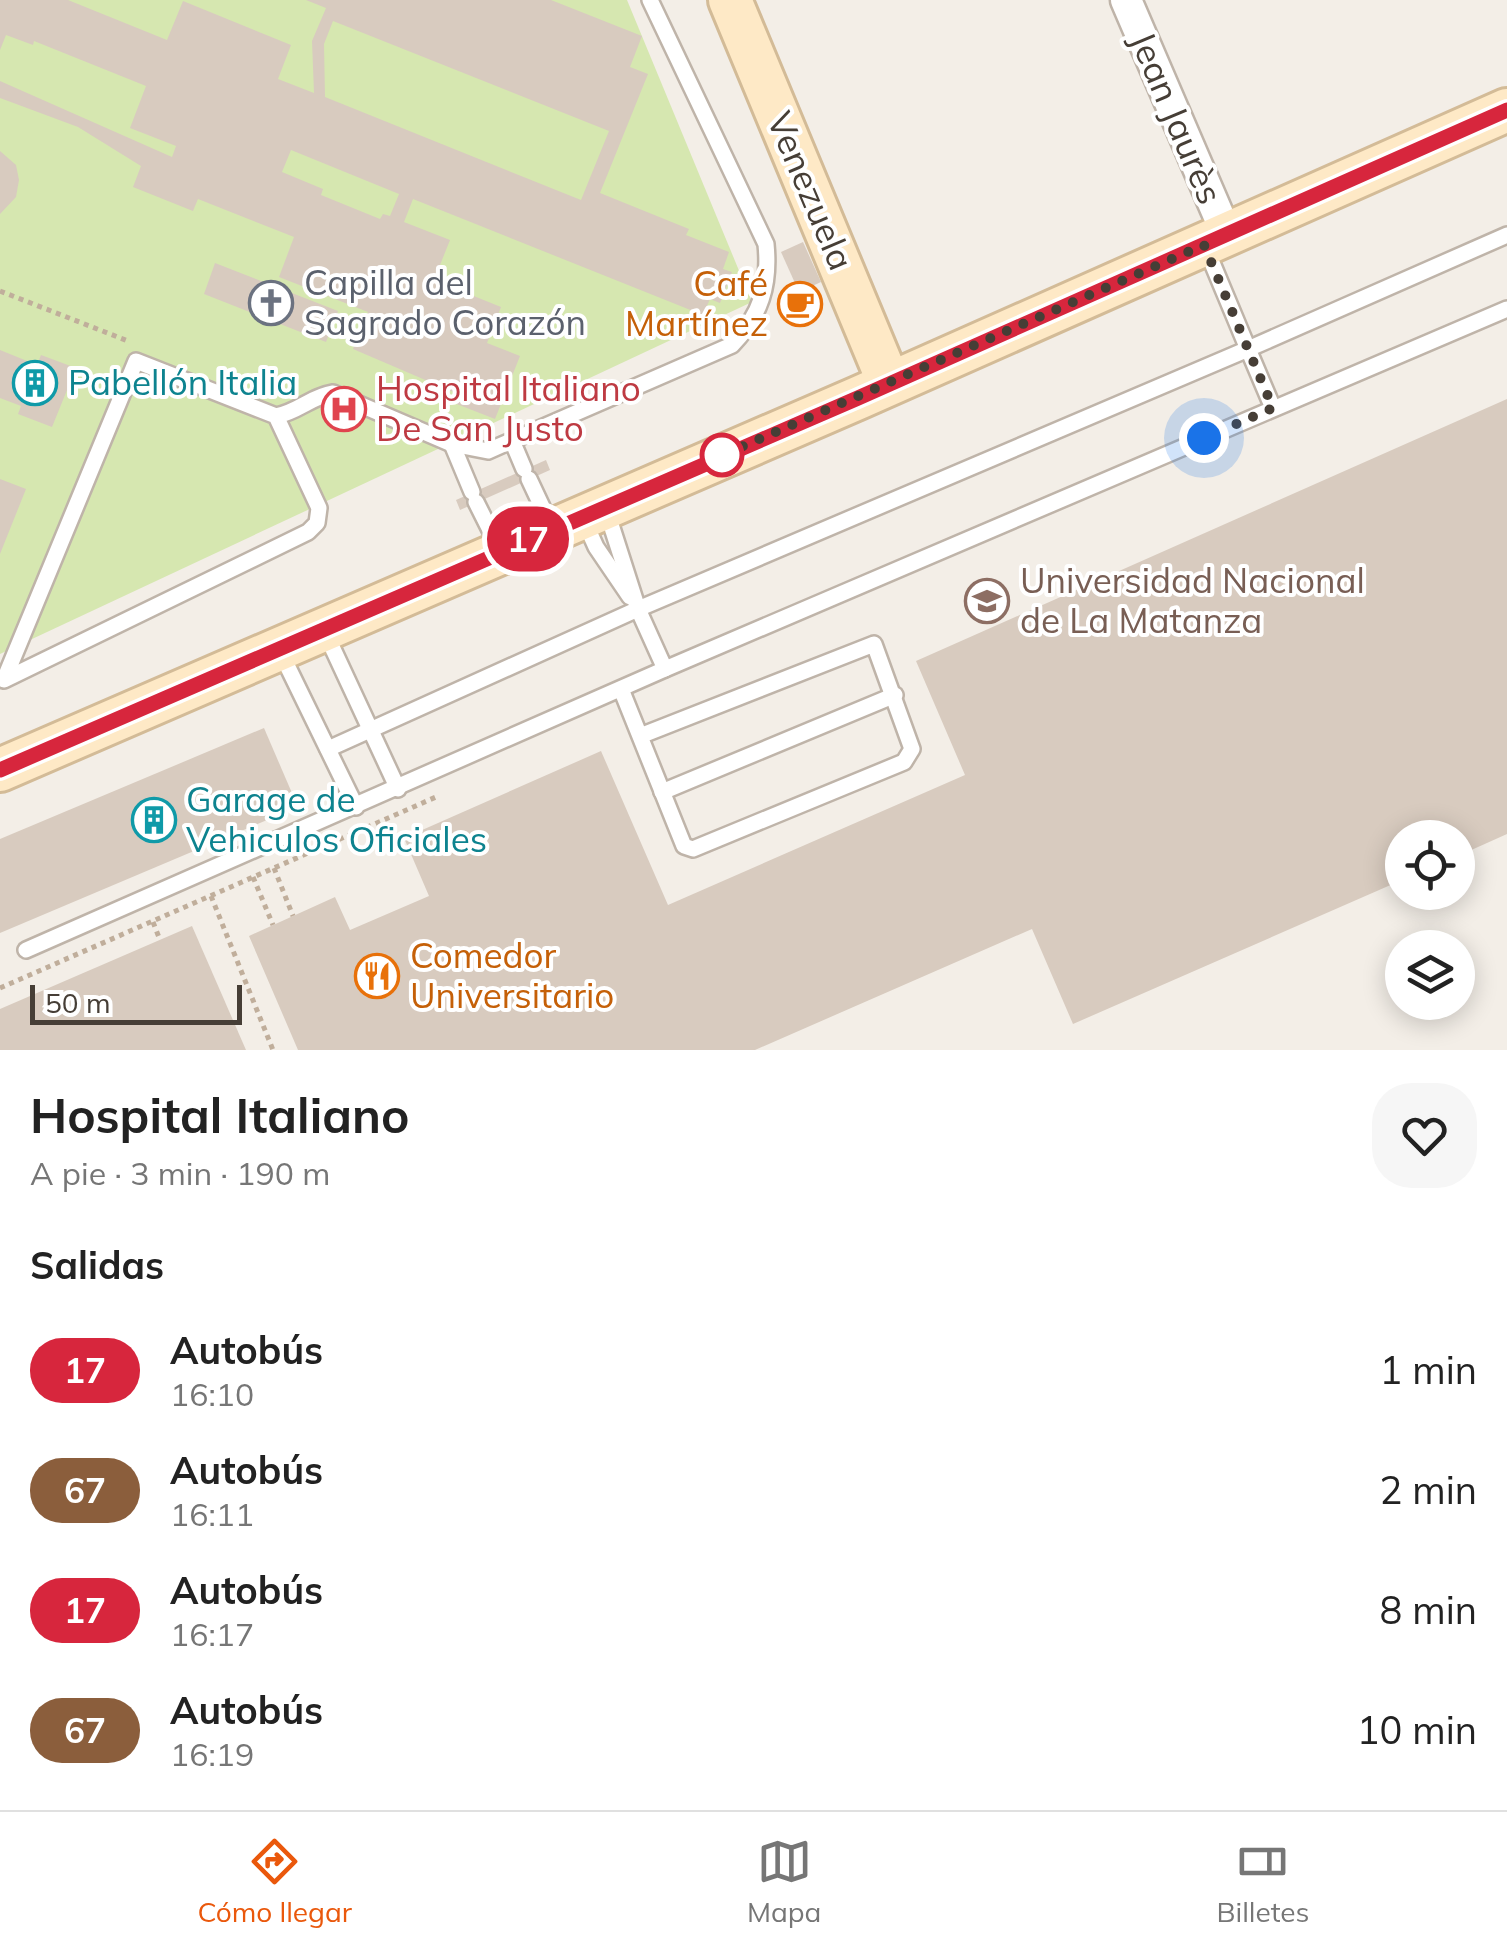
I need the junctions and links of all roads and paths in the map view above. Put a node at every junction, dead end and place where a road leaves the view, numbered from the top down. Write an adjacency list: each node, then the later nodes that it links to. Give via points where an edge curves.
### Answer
1 (650, 0): 14 (lane, via 766,244 763,299 732,345)
2 (730, 0): 11 (main road, Venezuela)
3 (1126, 0): 6 (street, Jean Jaurès)
4 (1507, 110): 6 (main road)
5 (1507, 234): 9 (lane)
6 (1215, 240): 9 (lane); 11 (main road)
7 (0, 291): 10 (path, via 133,343)
8 (1507, 309): 12 (lane)
9 (1248, 349): 12 (lane); 18 (lane)
10 (136, 361): 13 (lane); 22 (lane)
11 (889, 383): 16 (main road)
12 (1273, 408): 21 (lane)
13 (276, 416): 15 (lane, via 333,393); 22 (lane, via 319,508 308,532)
14 (513, 443): 15 (lane, via 488,450); 16 (lane, via 527,474)
15 (452, 444): 17 (lane)
16 (580, 516): 17 (main road); 18 (lane); 18 (lane)
17 (500, 551): 19 (main road)
18 (638, 609): 21 (lane); 25 (lane)
19 (324, 630): 20 (main road); 25 (lane)
20 (280, 650): 27 (lane); 28 (main road)
21 (664, 669): 23 (lane)
22 (2, 681)
23 (621, 689): 26 (lane); 29 (lane)
24 (896, 695): 26 (lane, via 874,644); 30 (lane); 30 (lane, via 912,749 904,762 693,848 684,846)
25 (370, 730): 27 (lane); 29 (lane)
26 (640, 736): 30 (lane)
27 (328, 749): 32 (lane)
28 (0, 770)
29 (398, 789): 32 (lane)
30 (662, 792)
31 (436, 797): 33 (path)
32 (356, 807): 40 (lane)
33 (274, 868): 34 (path); 36 (path)
34 (253, 877): 35 (path); 38 (path)
35 (211, 896): 37 (path); 42 (path)
36 (293, 916)
37 (153, 922): 39 (path); 41 (path)
38 (273, 925)
39 (160, 940)
40 (26, 950)
41 (0, 988)
42 (273, 1050)

